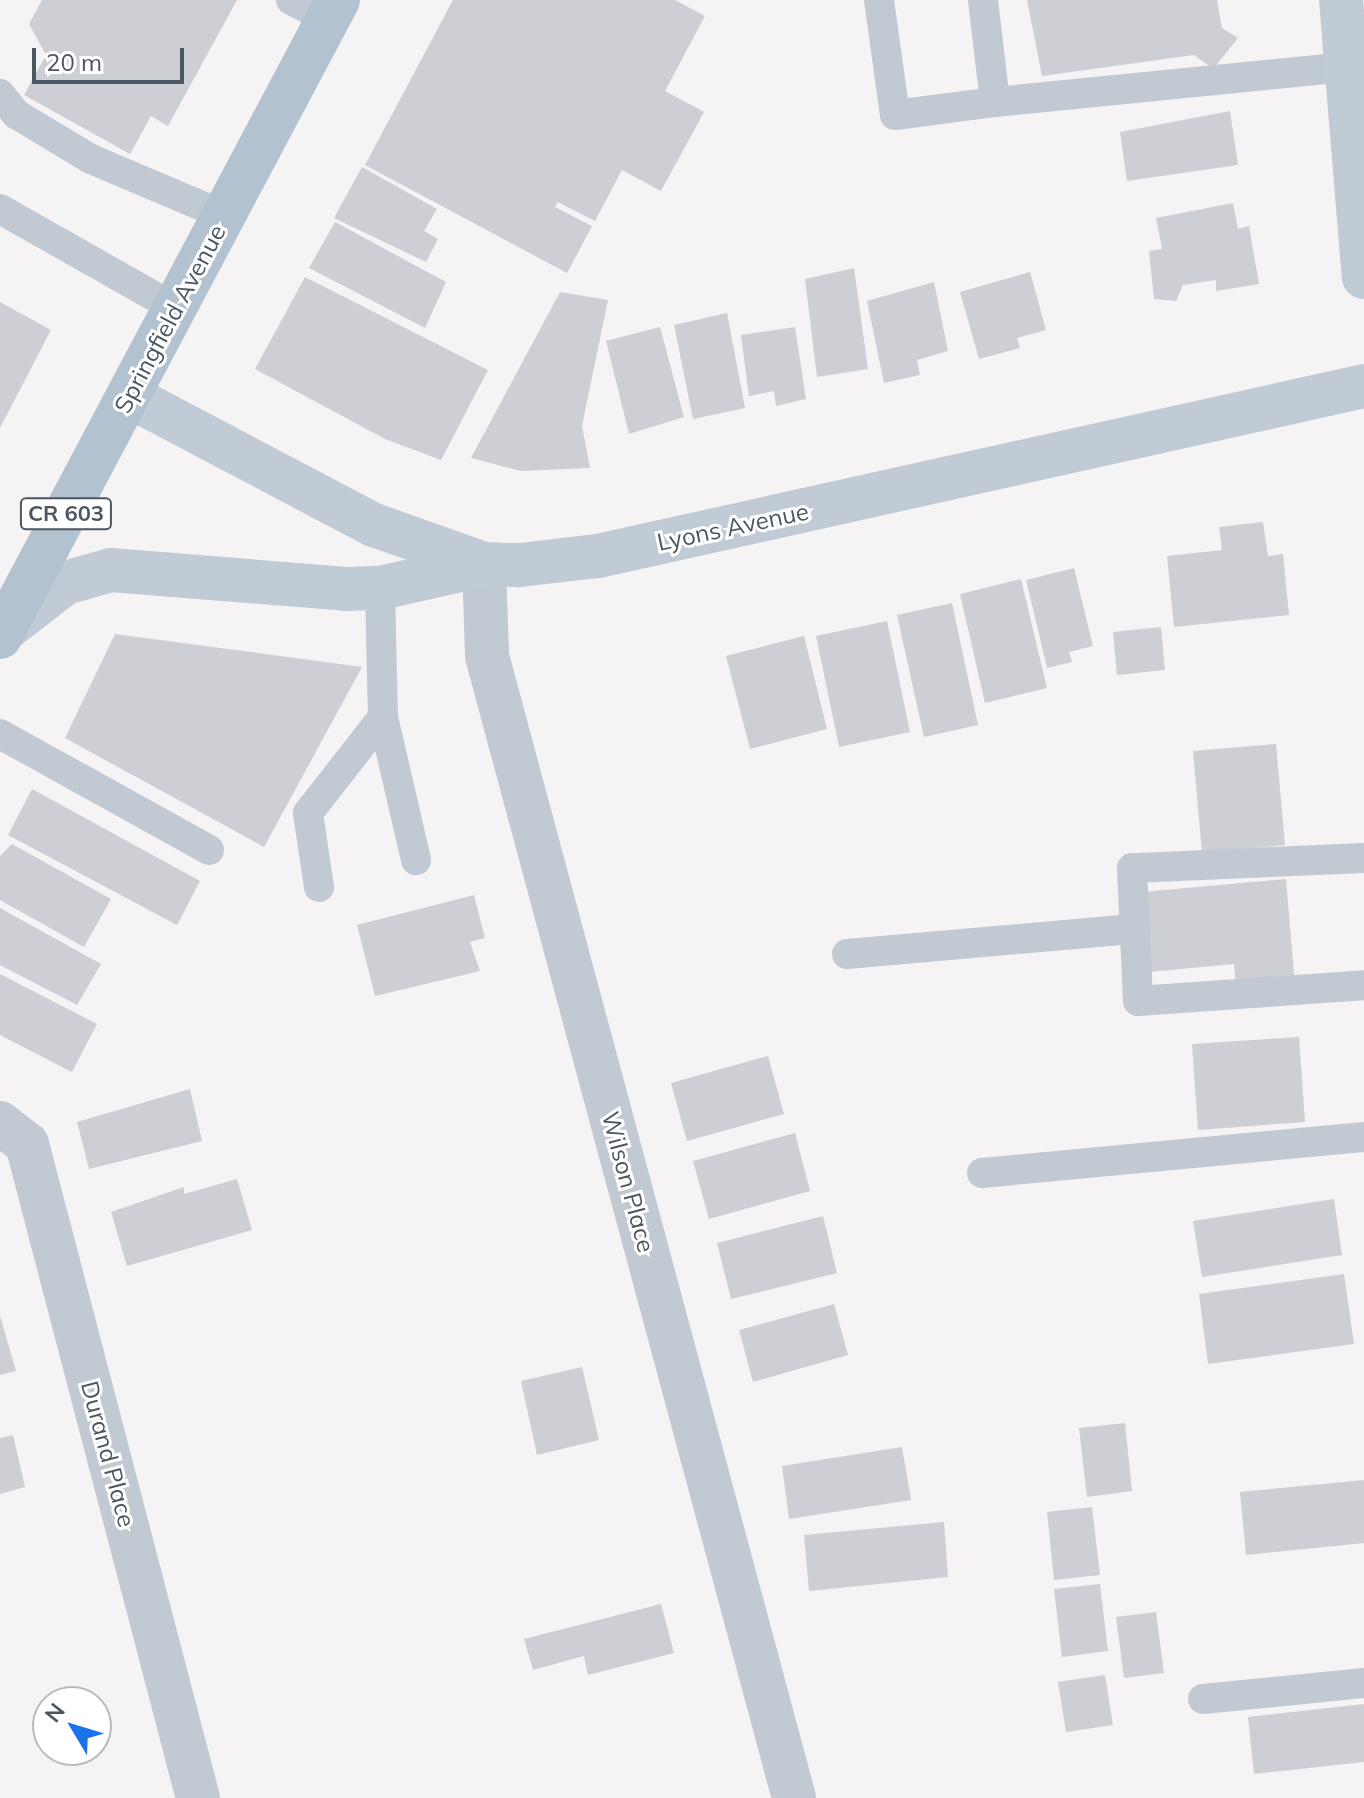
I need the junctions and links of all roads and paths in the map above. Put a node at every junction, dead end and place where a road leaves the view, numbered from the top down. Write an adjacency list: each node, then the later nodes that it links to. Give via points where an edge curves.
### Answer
1 (879, 0): 7 (lane, via 895,115)
2 (983, 0): 7 (lane)
3 (1341, 0): 5 (main road)
4 (319, 6): 9 (main road, Springfield Avenue / CR 603)
5 (1347, 67): 7 (lane); 10 (main road)
6 (0, 94): 9 (lane, via 16,114 91,159)
7 (995, 102)
8 (0, 209): 11 (lane)
9 (225, 216): 11 (main road, Springfield Avenue / CR 603)
10 (1364, 277)
11 (175, 308): 13 (main road, Springfield Avenue / CR 603)
12 (1364, 386): 14 (main road, Lyons Avenue, via 598,556)
13 (129, 396): 14 (main road, Lyons Avenue, via 374,525); 16 (main road, Springfield Avenue / CR 603)
14 (484, 564): 15 (main road); 32 (street, Wilson Place, via 487,656)
15 (380, 588): 16 (main road, via 111,570 65,583); 17 (lane)
16 (1, 634)
17 (383, 717): 21 (lane); 22 (lane, via 308,813)
18 (0, 734): 19 (lane)
19 (209, 850)
20 (1364, 858): 23 (lane, via 1132,868)
21 (416, 860)
22 (319, 887)
23 (1135, 929): 24 (lane); 25 (lane, via 1138,1001)
24 (847, 954)
25 (1364, 985)
26 (0, 1123): 31 (street, Durand Place, via 27,1144)
27 (1364, 1137): 28 (lane)
28 (982, 1173)
29 (1364, 1683): 30 (lane)
30 (1203, 1699)
31 (198, 1798)
32 (794, 1798)

